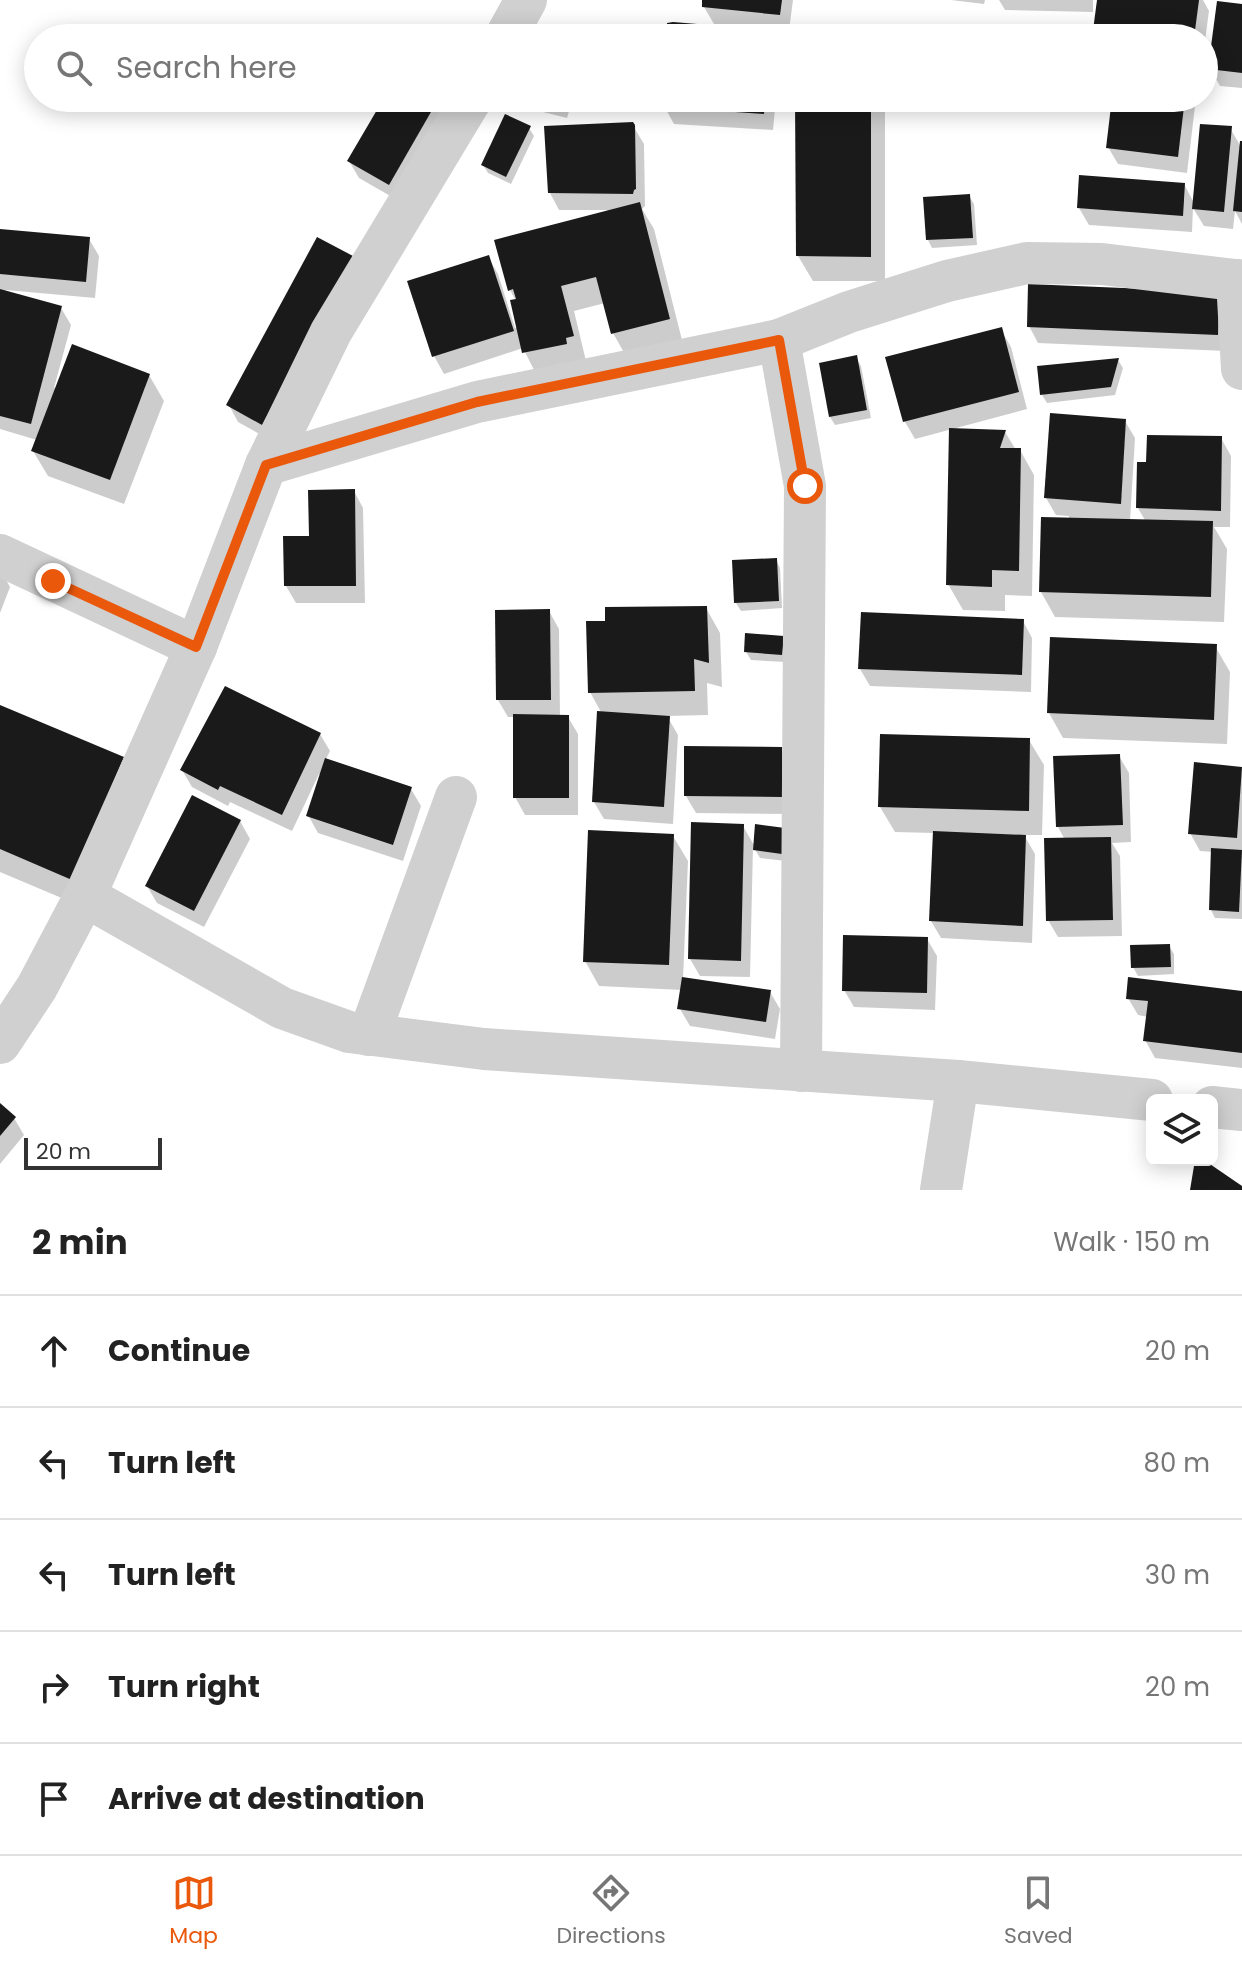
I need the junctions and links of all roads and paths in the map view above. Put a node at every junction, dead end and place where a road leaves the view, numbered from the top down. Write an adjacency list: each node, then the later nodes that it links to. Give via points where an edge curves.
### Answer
1 (526, 0): 2 (street)
2 (513, 24)
3 (464, 112): 7 (street, via 331,332)
4 (1240, 280): 5 (street, via 1102,264 1027,263 947,281); 6 (street)
5 (779, 340): 7 (street, via 477,402); 14 (street, via 805,486)
6 (1242, 369)
7 (266, 465): 9 (street)
8 (0, 555): 9 (street)
9 (196, 647): 11 (street)
10 (456, 797): 12 (street)
11 (85, 896): 12 (street, via 282,1008); 13 (street)
12 (369, 1035): 14 (street, via 484,1049)
13 (0, 1043)
14 (801, 1071): 15 (street)
15 (958, 1081): 16 (street); 19 (street)
16 (1146, 1099)
17 (1218, 1108): 18 (street)
18 (1242, 1110)
19 (941, 1190)

